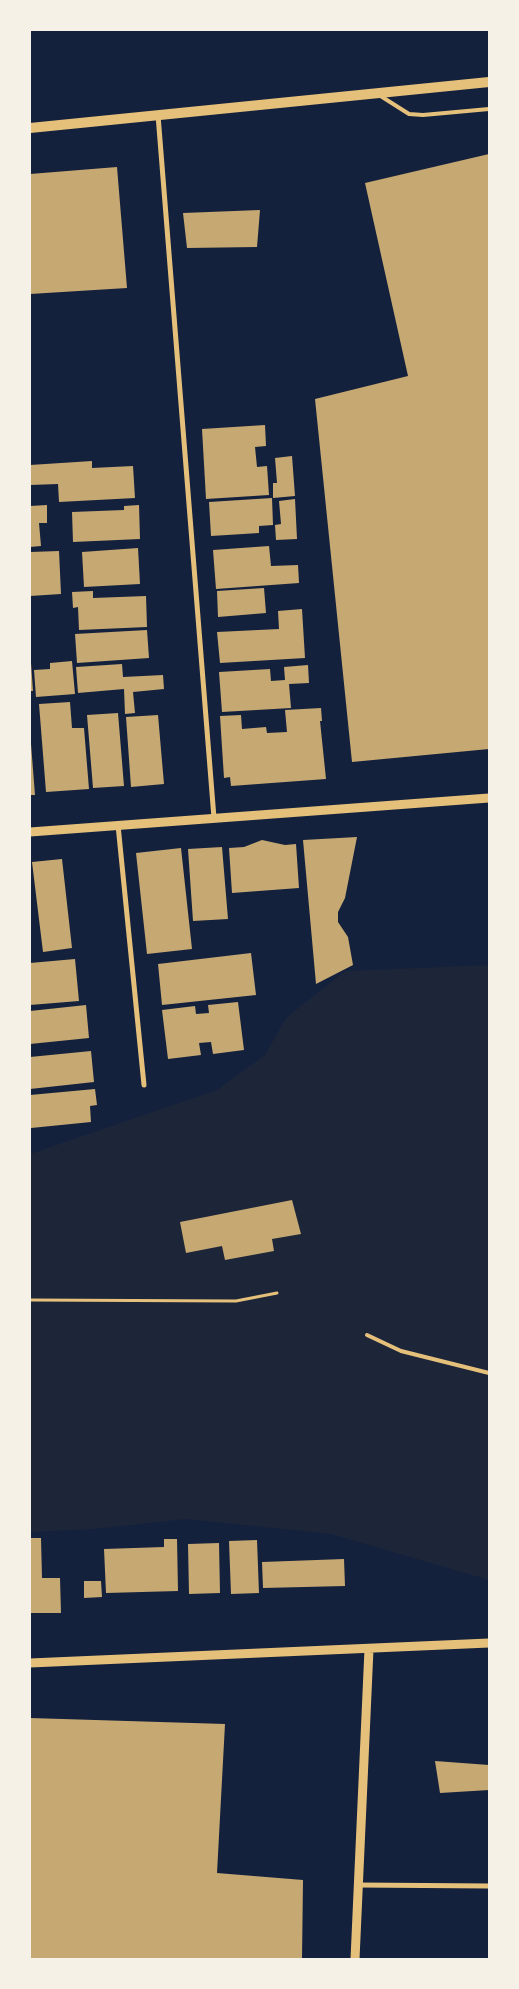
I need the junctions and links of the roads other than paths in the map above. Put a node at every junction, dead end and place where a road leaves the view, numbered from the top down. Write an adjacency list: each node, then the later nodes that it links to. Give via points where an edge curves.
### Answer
1 (489, 82): 2 (main road)
2 (374, 93): 3 (lane, via 409,114); 4 (main road)
3 (489, 108)
4 (158, 115): 5 (main road); 7 (street)
5 (30, 128)
6 (489, 798): 7 (street)
7 (214, 818): 8 (street)
8 (118, 825): 9 (street); 10 (street)
9 (30, 832)
10 (144, 1085)
11 (367, 1335): 12 (lane, via 401,1351)
12 (489, 1373)
13 (489, 1643): 14 (street)
14 (368, 1649): 15 (street); 16 (street)
15 (30, 1663)
16 (358, 1885): 17 (street); 18 (street)
17 (489, 1886)
18 (355, 1959)

